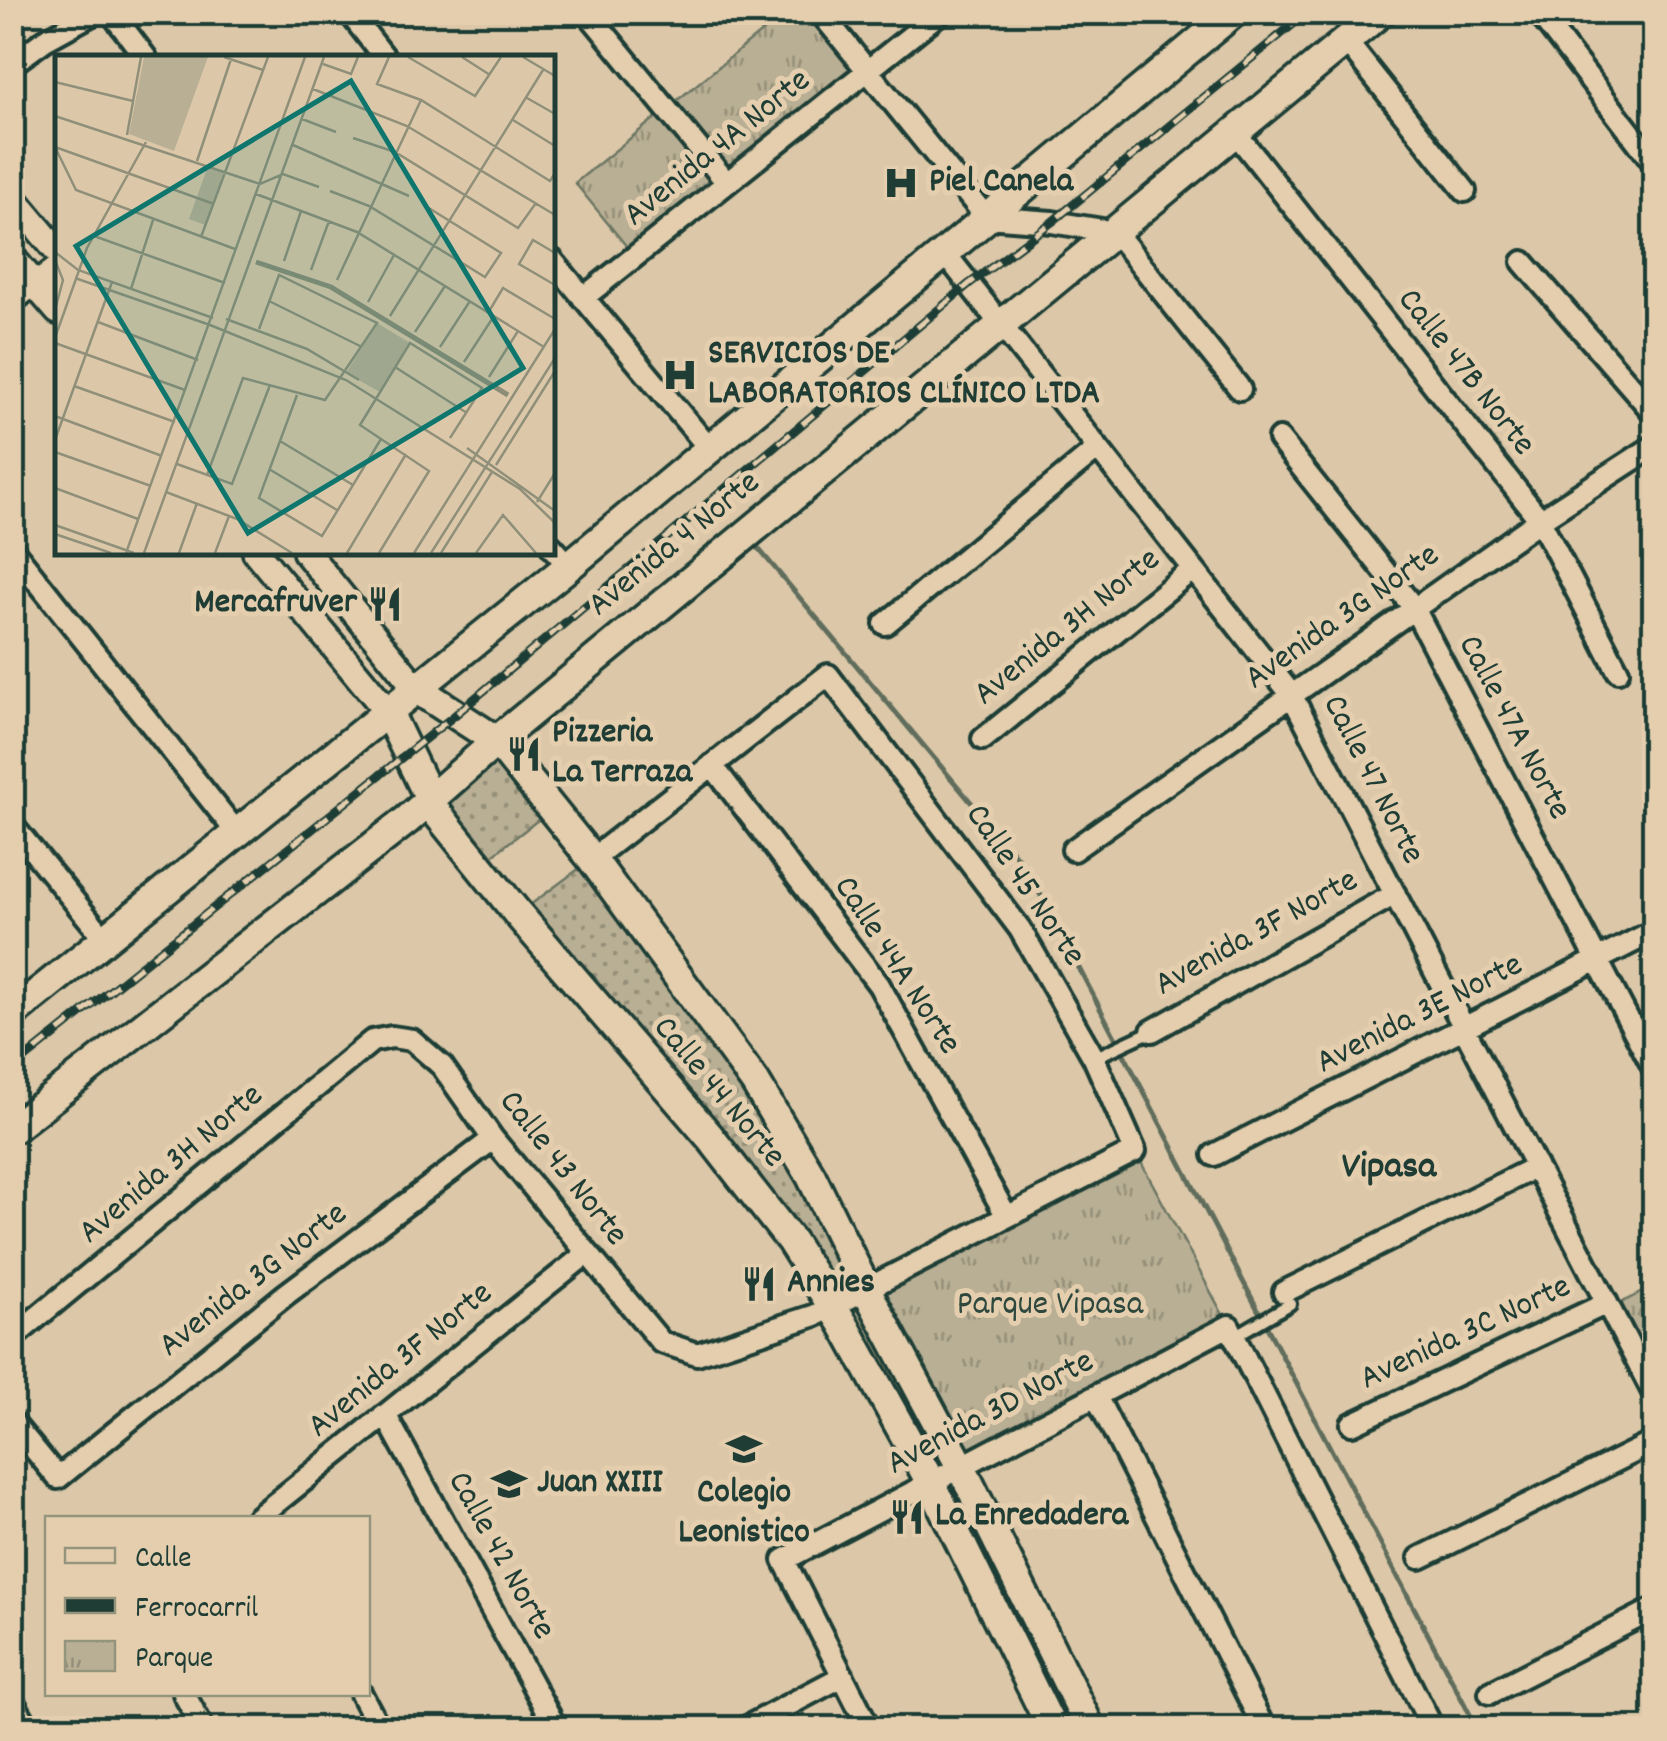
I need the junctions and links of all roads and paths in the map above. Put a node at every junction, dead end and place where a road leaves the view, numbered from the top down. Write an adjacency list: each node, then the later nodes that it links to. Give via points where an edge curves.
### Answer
1 (96, 12): 13 (street)
2 (111, 12): 11 (street)
3 (348, 12): 12 (street)
4 (587, 12): 17 (street)
5 (820, 12): 14 (street)
6 (941, 12): 14 (street, Avenida 4A Norte)
7 (1234, 12): 20 (main road, Avenida 4 Norte)
8 (1380, 12): 10 (main road, Avenida 4 Norte)
9 (1538, 12): 16 (street)
10 (1346, 41): 15 (main road, Avenida 4 Norte); 18 (street)
11 (144, 55)
12 (383, 55)
13 (12, 64)
14 (868, 71): 17 (street, Avenida 4A Norte); 20 (street)
15 (1235, 132): 21 (main road, Avenida 4 Norte); 39 (street, Calle 47B Norte)
16 (1654, 164)
17 (727, 183): 29 (street, Avenida 4A Norte)
18 (1466, 191)
19 (12, 197): 22 (street)
20 (986, 217): 21 (street); 23 (main road, Avenida 4 Norte)
21 (1115, 232): 32 (main road, Avenida 4 Norte); 33 (street)
22 (55, 248)
23 (944, 252): 32 (street, Calle 47 Norte); 37 (main road, Avenida 4 Norte)
24 (12, 258): 28 (street)
25 (1523, 262): 34 (street)
26 (555, 264): 29 (street)
27 (55, 268): 28 (street)
28 (35, 284): 30 (street); 31 (street)
29 (583, 298): 37 (street)
30 (12, 302)
31 (55, 307)
32 (1002, 325): 38 (street, Calle 47 Norte); 52 (main road, Avenida 4 Norte)
33 (1240, 390)
34 (1654, 413)
35 (1280, 440): 45 (street, Calle 47A Norte)
36 (1654, 446): 39 (street, Avenida 3G Norte)
37 (708, 447): 43 (main road, Avenida 4 Norte)
38 (1098, 448): 44 (street, Calle 47 Norte); 46 (street)
39 (1540, 520): 45 (street, Avenida 3G Norte); 47 (street, Calle 47B Norte)
40 (12, 549): 56 (street)
41 (258, 555): 50 (street, Calle 44 Norte)
42 (308, 555): 48 (street, Calle 44 Norte)
43 (560, 556): 48 (main road, Avenida 4 Norte)
44 (1193, 569): 49 (street, Calle 47 Norte); 51 (street, Avenida 3H Norte)
45 (1414, 608): 49 (street, Avenida 3G Norte); 62 (street, Calle 47A Norte)
46 (885, 624)
47 (1618, 670)
48 (418, 688): 50 (main road, Avenida 4 Norte); 52 (main road, Calle 44 Norte)
49 (1292, 694): 57 (street, Avenida 3G Norte); 59 (street, Calle 47 Norte)
50 (388, 712): 54 (main road, Calle 44 Norte); 56 (main road, Avenida 4 Norte)
51 (983, 739)
52 (497, 741): 54 (main road, Avenida 4 Norte); 58 (main road, Calle 44 Norte)
53 (712, 765): 58 (street); 67 (street, Calle 45 Norte, via 828,675 1011,917); 73 (street, Calle 44A Norte, via 879,985)
54 (430, 801): 69 (main road, Avenida 4 Norte); 78 (main road, Calle 44 Norte, via 710,1137)
55 (12, 825): 61 (street)
56 (238, 834): 61 (main road, Avenida 4 Norte)
57 (1073, 850)
58 (592, 859): 75 (main road, Calle 44 Norte, via 755,1082)
59 (1395, 894): 64 (street, Calle 47 Norte); 65 (street, Avenida 3F Norte)
60 (1654, 930): 62 (street, Avenida 3E Norte)
61 (105, 939): 63 (main road, Avenida 4 Norte)
62 (1598, 960): 64 (street, Avenida 3E Norte); 68 (street, Calle 47A Norte)
63 (12, 1014)
64 (1465, 1029): 71 (street, Avenida 3E Norte); 72 (street, Calle 47 Norte)
65 (1146, 1034): 67 (lane)
66 (372, 1041): 70 (street, Calle 43 Norte, via 412,1040 442,1066); 80 (street, Avenida 3H Norte)
67 (1094, 1058): 73 (street, Calle 45 Norte, via 1135,1151)
68 (1654, 1070)
69 (12, 1129)
70 (493, 1139): 74 (street, Calle 43 Norte); 84 (street, Avenida 3G Norte, via 285,1294 58,1478)
71 (1214, 1155)
72 (1536, 1167): 76 (street); 77 (street, Calle 47 Norte)
73 (1006, 1216): 75 (street)
74 (586, 1254): 78 (street, Calle 43 Norte, via 661,1342 697,1354); 83 (street, Avenida 3F Norte)
75 (866, 1289): 78 (street); 87 (main road, Calle 44 Norte)
76 (1287, 1298): 79 (lane, via 1270,1315)
77 (1608, 1303): 81 (street, Calle 47 Norte); 85 (street, Avenida 3C Norte)
78 (833, 1306): 88 (main road, Calle 44 Norte)
79 (1237, 1329): 82 (street, Avenida 3D Norte); 97 (street)
80 (12, 1338)
81 (1654, 1394)
82 (1096, 1396): 87 (street, Avenida 3D Norte); 106 (street)
83 (386, 1416): 89 (street, Avenida 3F Norte); 101 (street, Calle 42 Norte)
84 (12, 1422)
85 (1352, 1424)
86 (1654, 1442): 90 (street)
87 (962, 1467): 88 (street, Avenida 3D Norte); 105 (main road, Calle 44 Norte)
88 (931, 1483): 92 (street, Avenida 3D Norte, via 784,1560); 104 (main road, Calle 44 Norte)
89 (264, 1516)
90 (1420, 1558)
91 (1654, 1609): 93 (street)
92 (843, 1676): 102 (street); 103 (street)
93 (1490, 1693)
94 (185, 1696): 99 (street)
95 (362, 1696): 100 (street)
96 (12, 1700): 98 (street)
97 (1424, 1726)
98 (28, 1728)
99 (203, 1728)
100 (380, 1728)
101 (556, 1728)
102 (746, 1728)
103 (869, 1728)
104 (1052, 1728)
105 (1090, 1728)
106 (1264, 1728)

